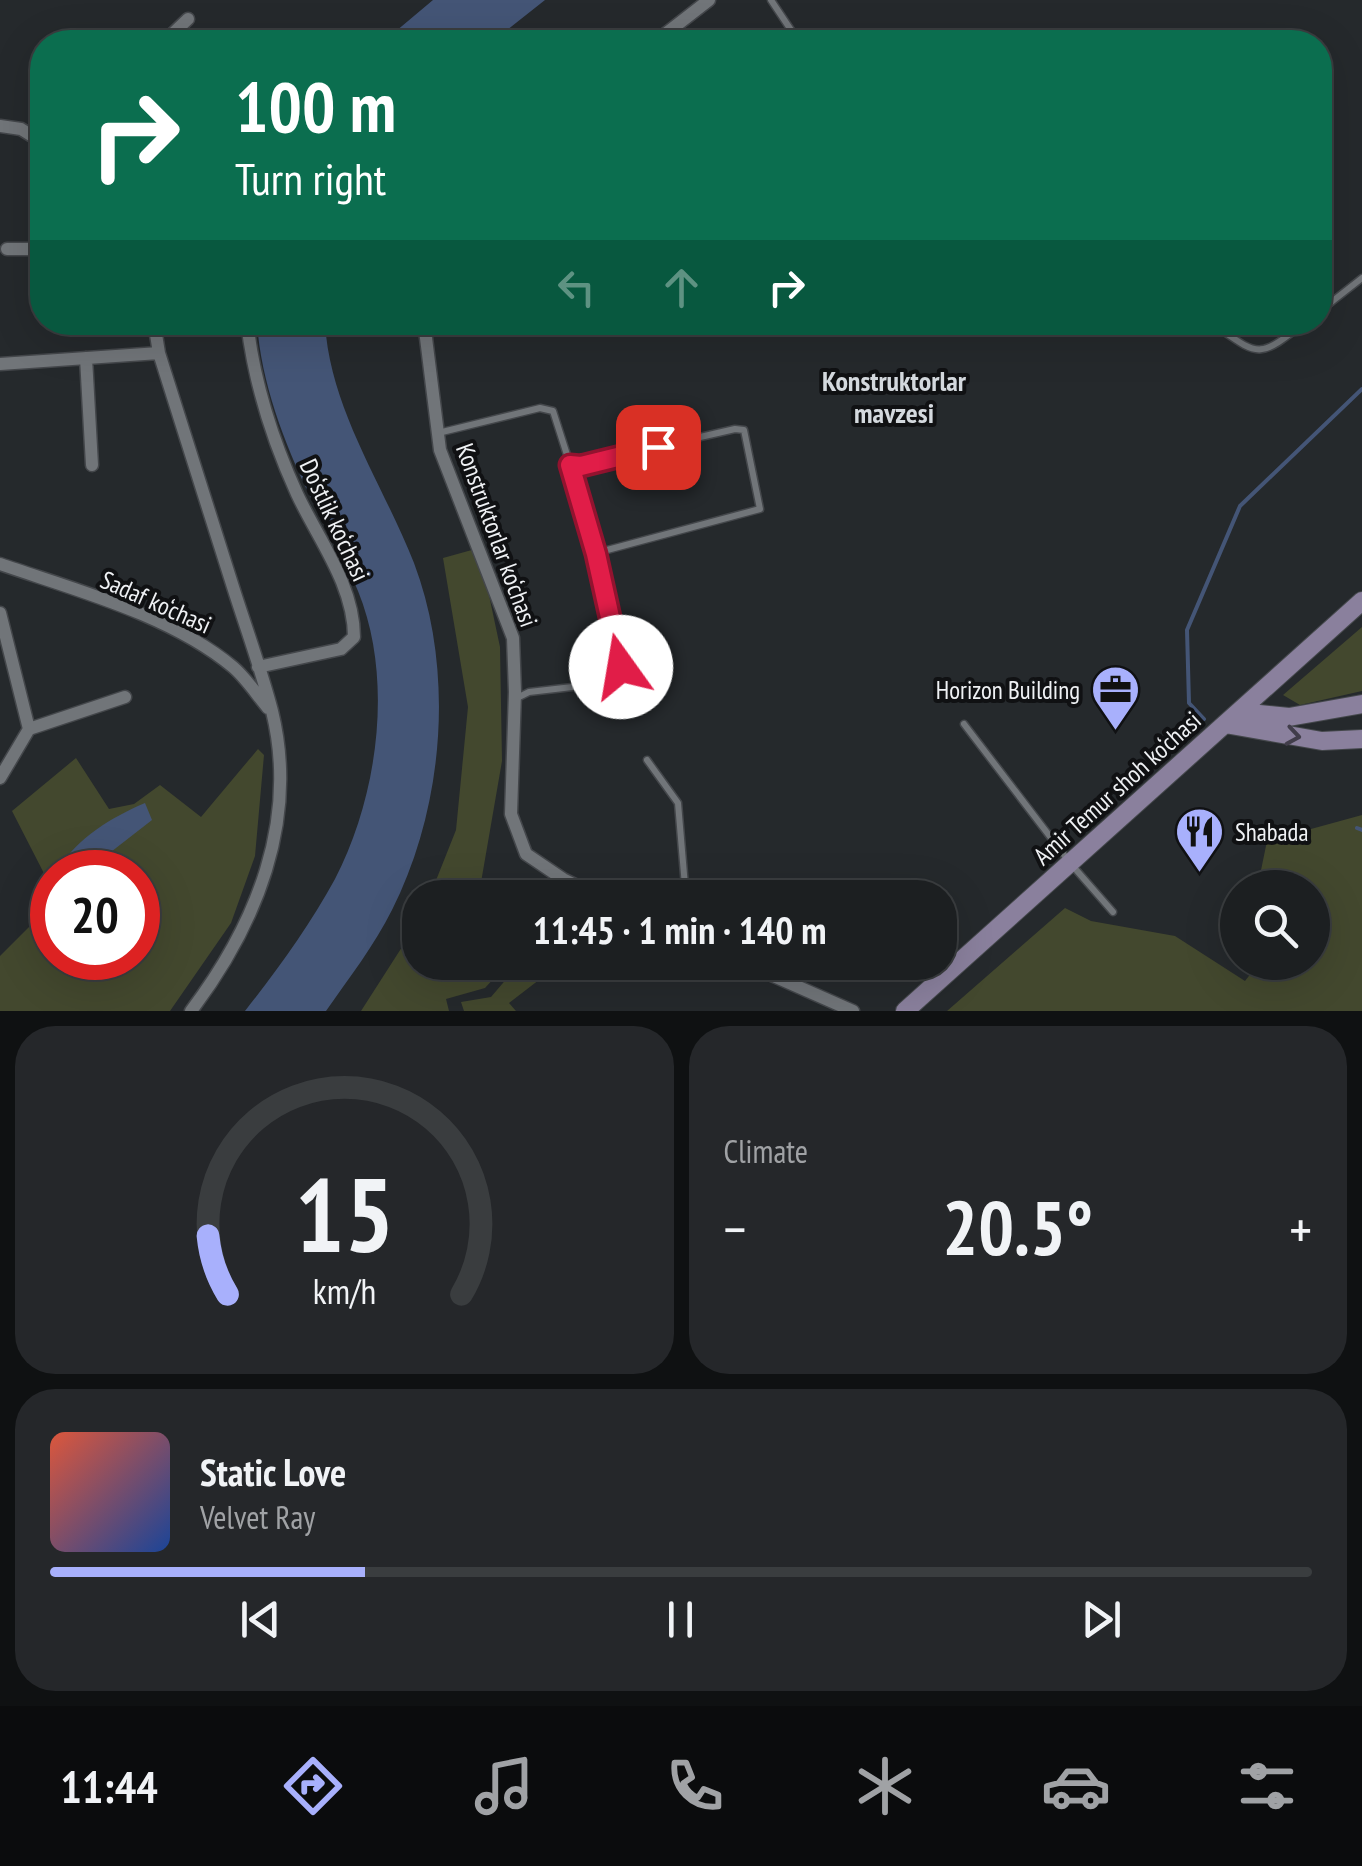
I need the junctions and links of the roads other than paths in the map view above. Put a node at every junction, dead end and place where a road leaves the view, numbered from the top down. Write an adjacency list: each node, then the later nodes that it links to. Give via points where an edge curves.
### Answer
1 (709, 0): 5 (street)
2 (771, 0): 6 (lane)
3 (188, 19): 4 (street)
4 (177, 30)
5 (670, 30)
6 (792, 30)
7 (0, 126): 8 (street)
8 (30, 134)
9 (30, 248): 10 (street)
10 (7, 249)
11 (1362, 278): 12 (lane)
12 (1332, 302)
13 (156, 335): 18 (street)
14 (250, 335): 28 (street, Do‘stlik ko‘chasi, via 276,444 340,574 354,622 354,637 341,648)
15 (425, 335): 21 (street, Konstruktorlar ko‘chasi)
16 (1229, 335): 17 (lane, via 1250,350 1274,348)
17 (1290, 335)
18 (159, 353): 19 (street); 28 (street)
19 (86, 358): 20 (street); 22 (street)
20 (0, 364)
21 (436, 433): 23 (lane, via 540,408 553,411); 30 (street, Konstruktorlar ko‘chasi, via 513,638)
22 (92, 465)
23 (570, 465): 24 (lane); 24 (lane, via 735,429 744,430 748,440 760,509)
24 (596, 554): 30 (lane, via 623,674 616,682 528,692)
25 (0, 564): 32 (street, Sadaf ko‘chasi, via 194,640 235,668)
26 (1362, 601): 33 (main road, Amir Temur shoh ko‘chasi)
27 (0, 613): 35 (street)
28 (258, 667): 32 (street)
29 (125, 697): 35 (street)
30 (515, 700): 40 (street, Konstruktorlar ko‘chasi, via 511,814 526,854)
31 (1362, 704): 33 (main road, via 1290,717)
32 (272, 714): 44 (street, via 279,778 263,884 233,950)
33 (1233, 718): 36 (main road, one-way to 36, via 1322,740); 39 (main road, Amir Temur shoh ko‘chasi)
34 (964, 724): 39 (lane)
35 (29, 729): 38 (street)
36 (1362, 739)
37 (647, 760): 41 (lane, via 678,804)
38 (0, 778)
39 (1070, 864): 42 (lane); 46 (main road, Amir Temur shoh ko‘chasi)
40 (563, 880)
41 (684, 880)
42 (1113, 912)
43 (783, 980): 45 (street)
44 (191, 1011)
45 (853, 1011)
46 (904, 1011)

